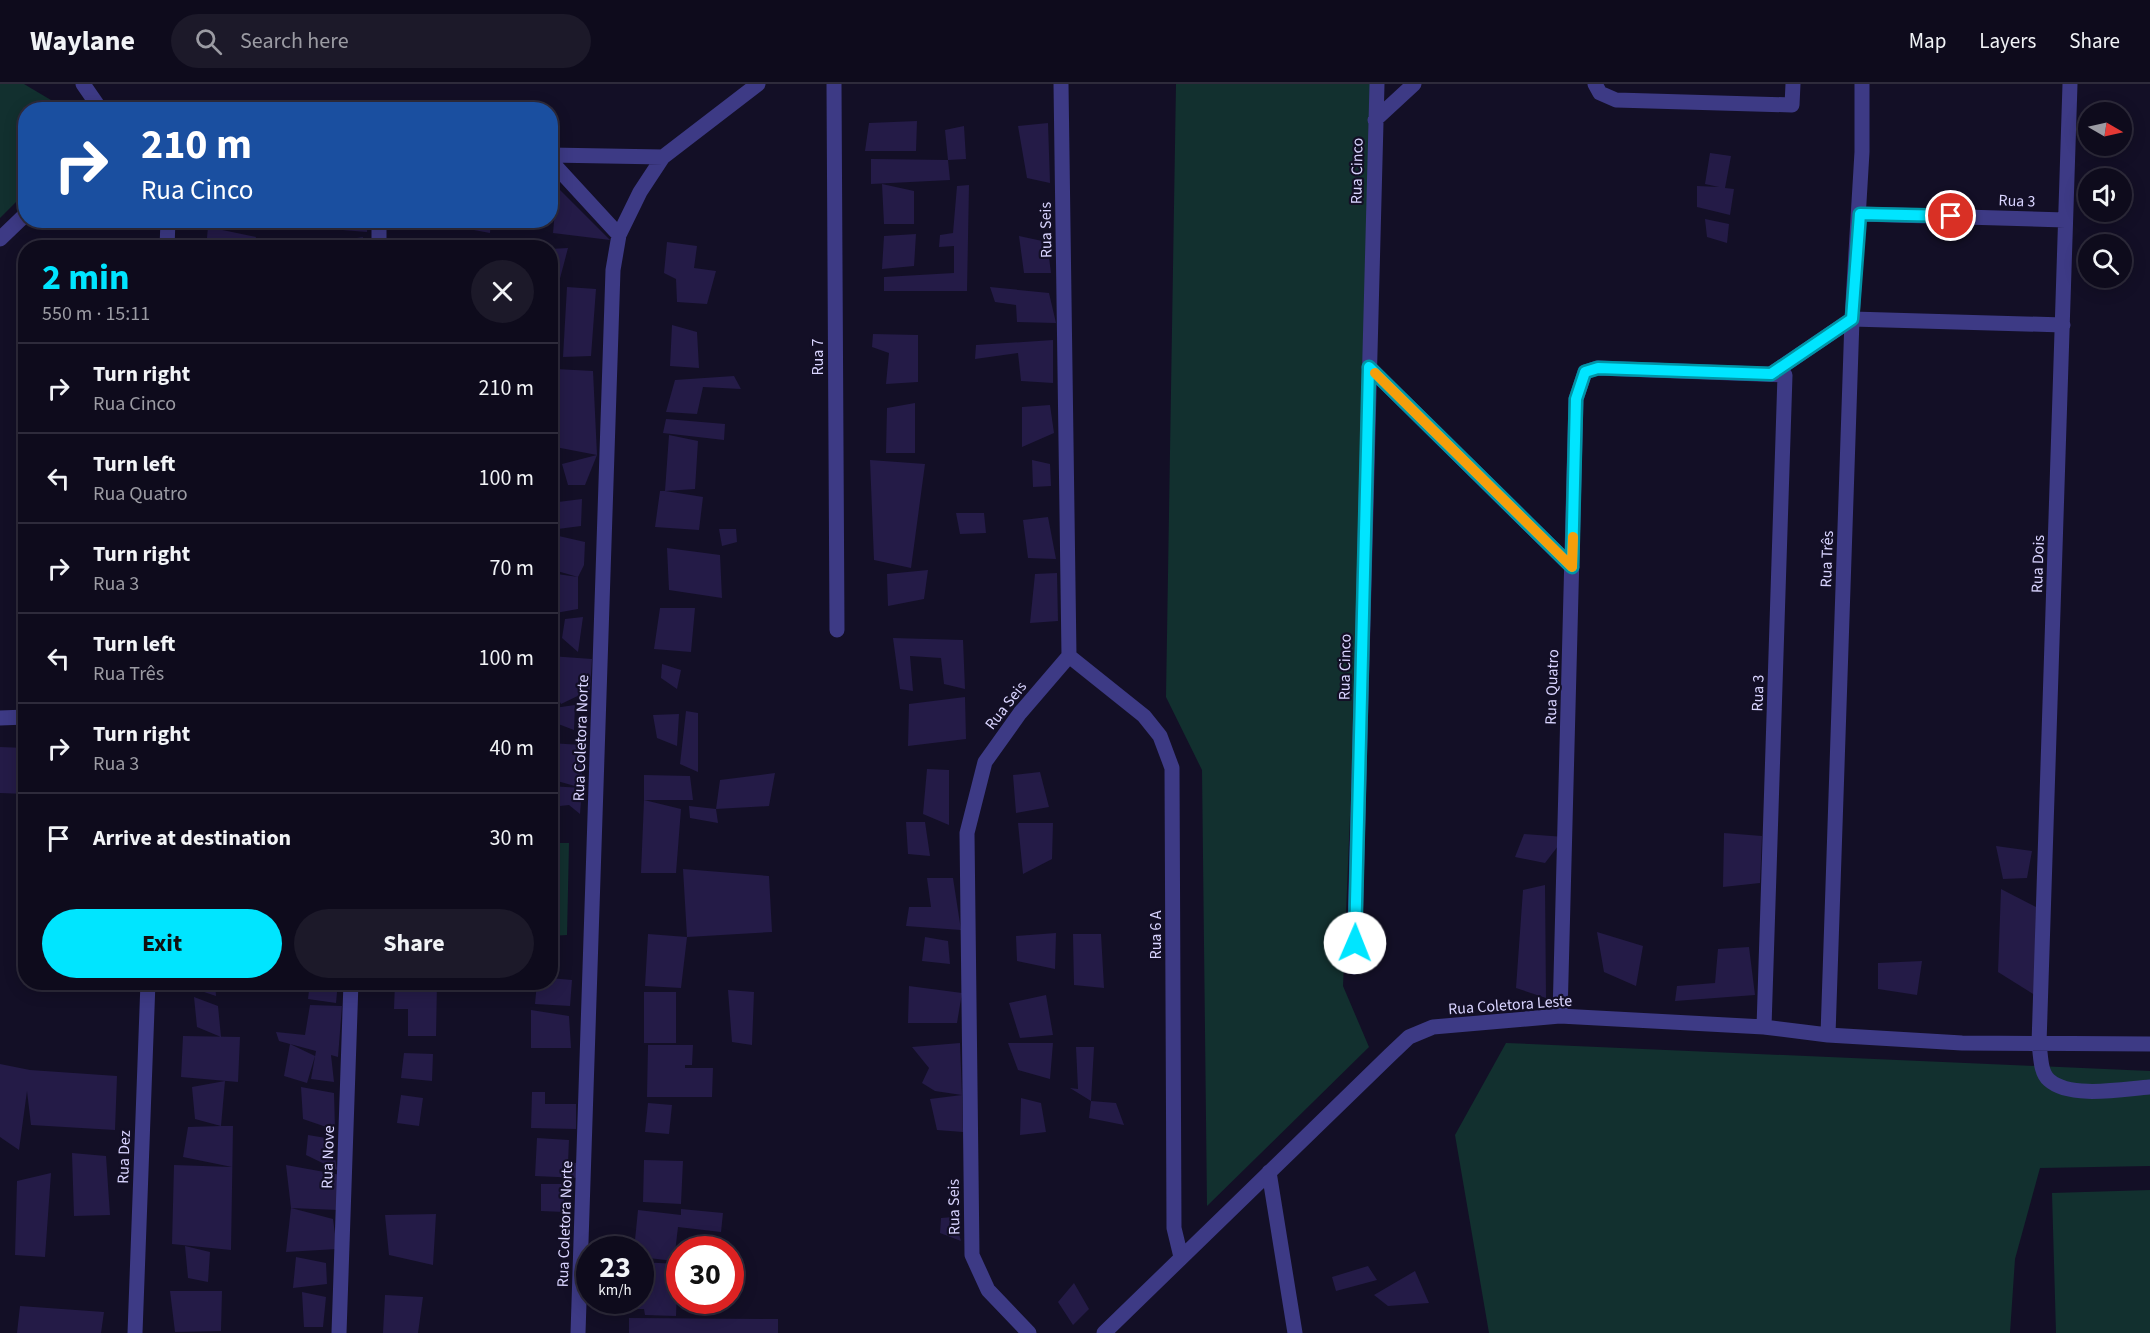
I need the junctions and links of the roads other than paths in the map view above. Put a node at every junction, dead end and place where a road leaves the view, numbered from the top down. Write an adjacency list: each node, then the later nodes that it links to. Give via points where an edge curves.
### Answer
1 (83, 84): 11 (street)
2 (758, 84): 14 (street, Rua Coletora Norte)
3 (834, 84): 26 (street, Rua 7)
4 (1062, 84): 27 (street, Rua Seis)
5 (1377, 84): 12 (street, Rua Cinco)
6 (1414, 84): 12 (street)
7 (1595, 84): 8 (street, via 1600,93 1616,100 1792,105)
8 (1793, 84)
9 (1862, 84): 16 (street, Rua Três)
10 (2070, 84): 17 (street, Rua Dois)
11 (95, 102)
12 (1375, 120): 23 (street, Rua Cinco)
13 (558, 155): 14 (street)
14 (663, 157): 19 (street, Rua Coletora Norte, via 640,192)
15 (558, 169): 19 (street)
16 (1860, 214): 17 (street, Rua 3); 21 (street, Rua Três)
17 (2065, 220): 22 (street, Rua Dois)
18 (18, 222): 20 (street)
19 (620, 235): 43 (street, Rua Coletora Norte, via 613,282)
20 (0, 239)
21 (1852, 319): 22 (street); 24 (street); 35 (street, Rua Três)
22 (2063, 325): 36 (street, Rua Dois)
23 (1369, 367): 25 (street); 30 (street, Rua Cinco)
24 (1771, 374): 25 (street, Rua Quatro, via 1598,368 1585,372 1576,399); 34 (street, Rua 3, via 1785,375)
25 (1572, 567): 33 (street, Rua Quatro)
26 (837, 630)
27 (1069, 656): 40 (street, Rua 6 A, via 1144,716 1160,736 1172,768 1174,1228); 44 (street, Rua Seis, via 1020,713 985,762 967,833 972,1255 988,1290)
28 (18, 717): 29 (street)
29 (0, 718)
30 (1354, 967)
31 (148, 990): 41 (street, Rua Dez)
32 (351, 990): 42 (street, Rua Nove)
33 (1560, 1016): 34 (street, Rua Coletora Leste); 39 (street, Rua Coletora Leste, via 1433,1027 1409,1037)
34 (1764, 1027): 35 (street, Rua Coletora Leste)
35 (1828, 1035): 36 (street, Rua Coletora Leste)
36 (2040, 1044): 37 (street, Rua Coletora Leste); 38 (street, via 2042,1068 2048,1079 2059,1085 2082,1092)
37 (2150, 1044)
38 (2150, 1088)
39 (1269, 1172): 40 (street, Rua Coletora Leste); 46 (street)
40 (1181, 1257): 45 (street, Rua Coletora Leste)
41 (135, 1333)
42 (339, 1333)
43 (578, 1333)
44 (1029, 1333)
45 (1104, 1333)
46 (1295, 1333)

